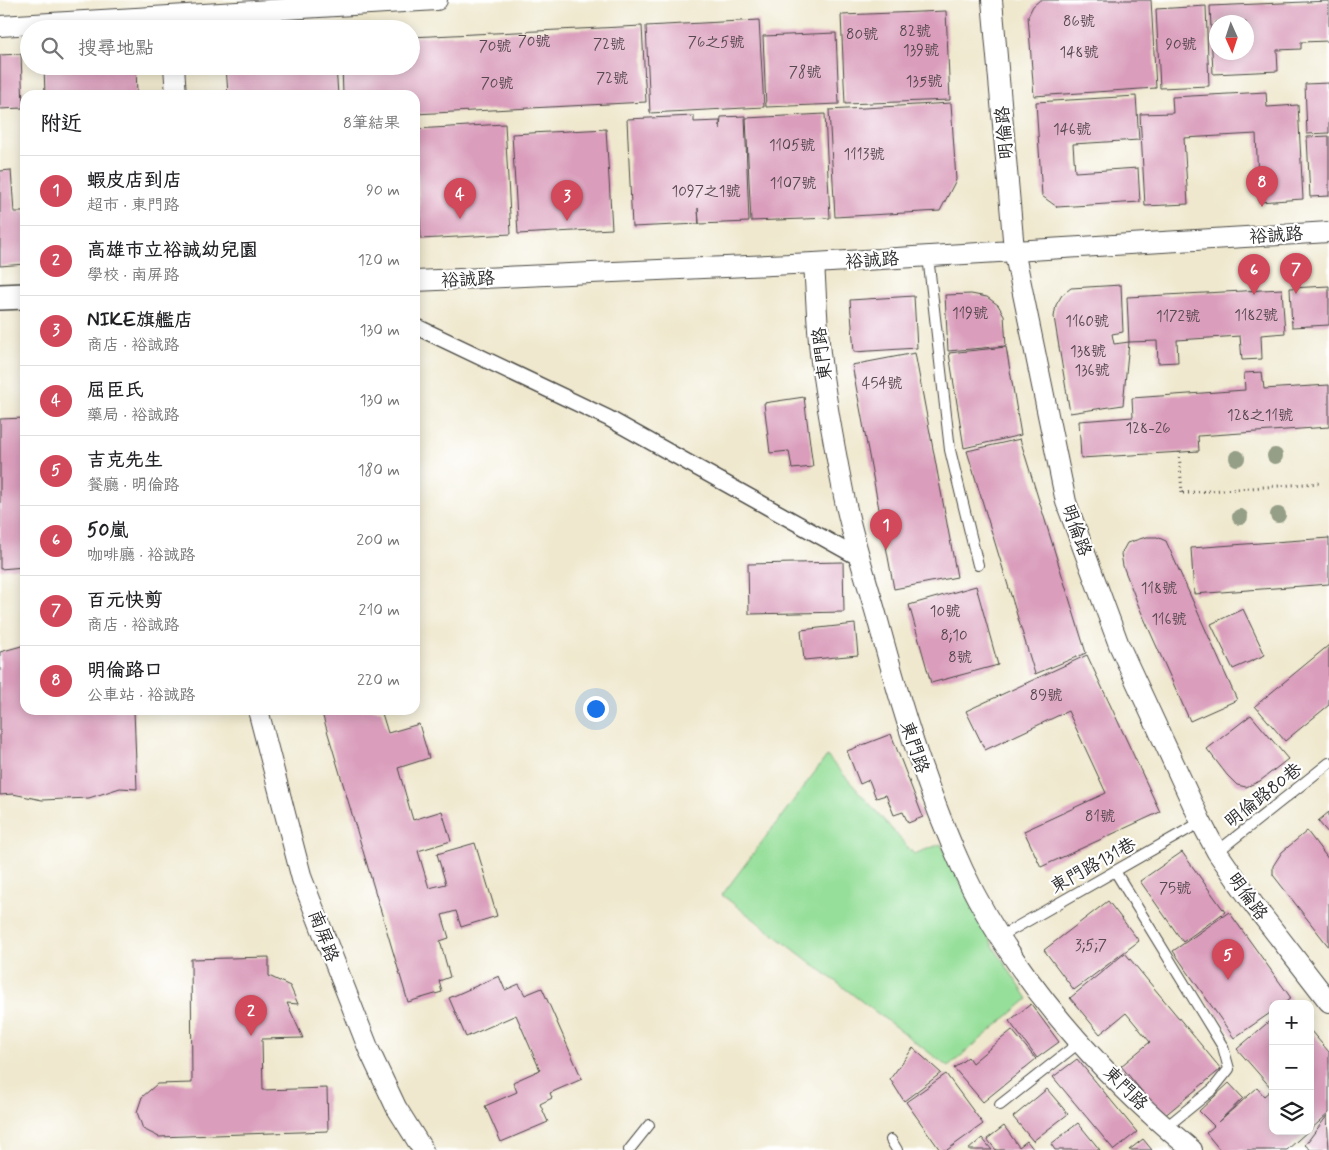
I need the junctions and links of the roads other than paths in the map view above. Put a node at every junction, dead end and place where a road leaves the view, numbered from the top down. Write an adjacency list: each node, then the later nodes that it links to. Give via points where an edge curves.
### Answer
1 (437, 0): 3 (street)
2 (992, 0): 10 (street, 明倫路)
3 (170, 15): 4 (street)
4 (93, 20)
5 (20, 25): 6 (street)
6 (0, 26)
7 (175, 75): 8 (street)
8 (176, 90)
9 (1329, 232): 10 (street, 裕誠路)
10 (1014, 250): 11 (street, 裕誠路); 21 (street, 明倫路, via 1066,502 1119,645)
11 (928, 256): 12 (street, 裕誠路); 18 (lane, via 950,450)
12 (814, 263): 13 (street, 裕誠路); 17 (street, 東門路, via 820,354 843,493)
13 (420, 282)
14 (20, 296): 15 (street)
15 (0, 297)
16 (420, 328): 17 (street, via 608,418)
17 (861, 559): 24 (street, 東門路, via 908,728 936,807 964,872)
18 (978, 565)
19 (259, 715): 31 (street, 南屏路, via 296,862 312,906 369,1050)
20 (1329, 764): 22 (lane, 明倫路80巷)
21 (1202, 822): 22 (street, 明倫路); 23 (lane, 東門路131巷)
22 (1217, 852): 25 (street, 明倫路)
23 (1115, 871): 24 (lane, 東門路131巷); 29 (lane, via 1223,1047 1229,1069 1213,1089)
24 (1001, 936): 26 (street, 東門路, via 1046,1001)
25 (1329, 1002)
26 (1080, 1042): 27 (lane); 29 (street, 東門路)
27 (1000, 1105)
28 (650, 1125): 32 (lane)
29 (1165, 1128): 34 (street, 東門路)
30 (891, 1140): 33 (lane)
31 (420, 1150)
32 (629, 1150)
33 (897, 1150)
34 (1192, 1150)

